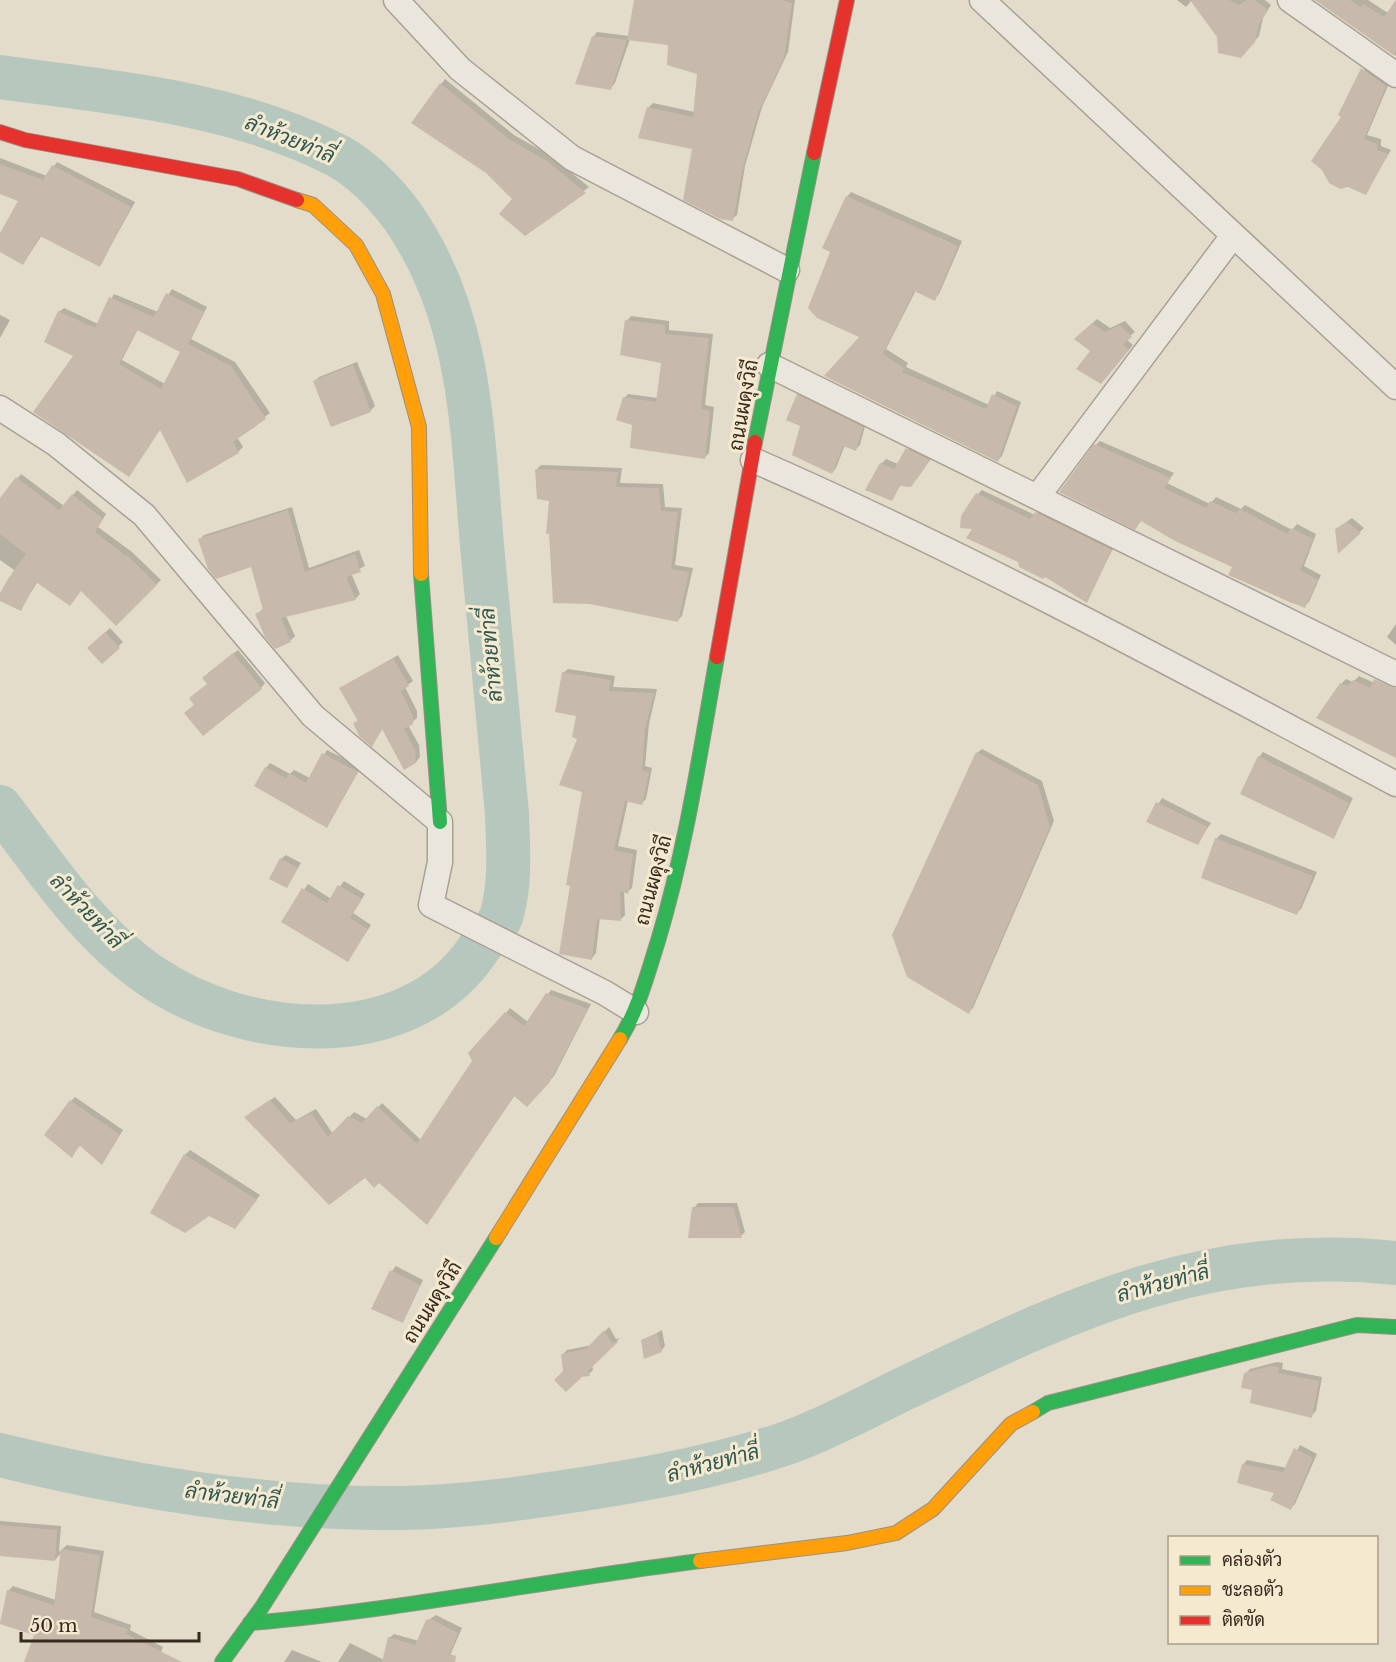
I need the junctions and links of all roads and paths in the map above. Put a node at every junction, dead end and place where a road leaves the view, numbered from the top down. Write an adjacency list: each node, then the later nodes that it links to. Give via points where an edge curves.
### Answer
1 (396, 0): 8 (street, via 460,69 572,158)
2 (847, 0): 8 (street, ถนนผดุงวิถี)
3 (982, 0): 7 (street)
4 (1290, 0): 5 (street)
5 (1396, 75)
6 (0, 132): 16 (street, via 25,140 238,179 313,205 356,245 383,294 419,427 421,586)
7 (1232, 237): 10 (street); 13 (street)
8 (787, 270): 9 (street, ถนนผดุงวิถี)
9 (769, 365): 12 (street, ถนนผดุงวิถี); 13 (street)
10 (1396, 387)
11 (0, 408): 16 (street, via 56,444 144,515 313,716)
12 (753, 460): 15 (street, via 858,506 1102,627); 17 (street, ถนนผดุงวิถี, via 687,828)
13 (1038, 496): 14 (street)
14 (1396, 674)
15 (1396, 784)
16 (440, 822): 17 (street, via 440,862 431,905)
17 (636, 1012): 19 (street, ถนนผดุงวิถี)
18 (1396, 1327): 19 (street, via 1358,1324 1048,1402 1011,1424 933,1509 896,1533 320,1617)
19 (250, 1623): 20 (street, ถนนผดุงวิถี)
20 (222, 1662)

